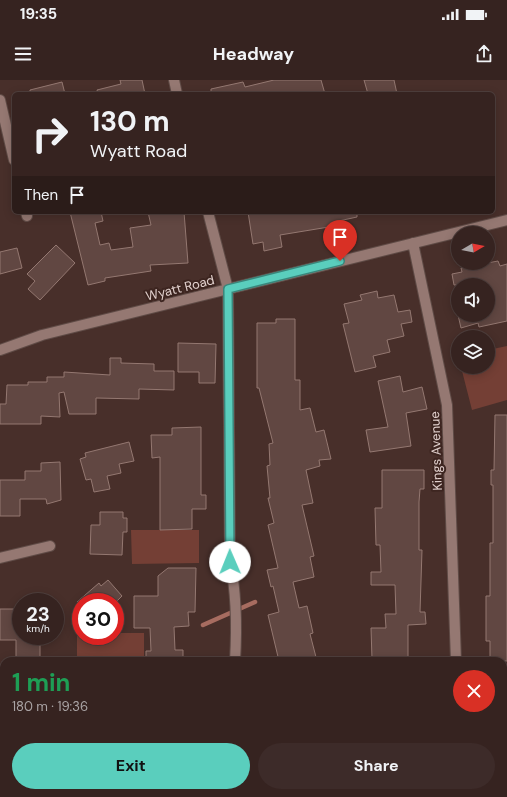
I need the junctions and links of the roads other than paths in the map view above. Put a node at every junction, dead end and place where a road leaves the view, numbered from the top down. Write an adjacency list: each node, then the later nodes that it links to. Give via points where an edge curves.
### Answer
1 (174, 80): 2 (street)
2 (177, 92)
3 (0, 100): 4 (street)
4 (12, 151)
5 (209, 214): 8 (street)
6 (507, 220): 7 (street, Wyatt Road)
7 (413, 243): 8 (street, Wyatt Road); 13 (street, Kings Avenue, via 447,405)
8 (228, 289): 9 (street, Wyatt Road, via 42,335); 12 (street, via 230,562 236,600)
9 (0, 350)
10 (50, 546): 11 (street)
11 (0, 558)
12 (235, 657)
13 (456, 657)

